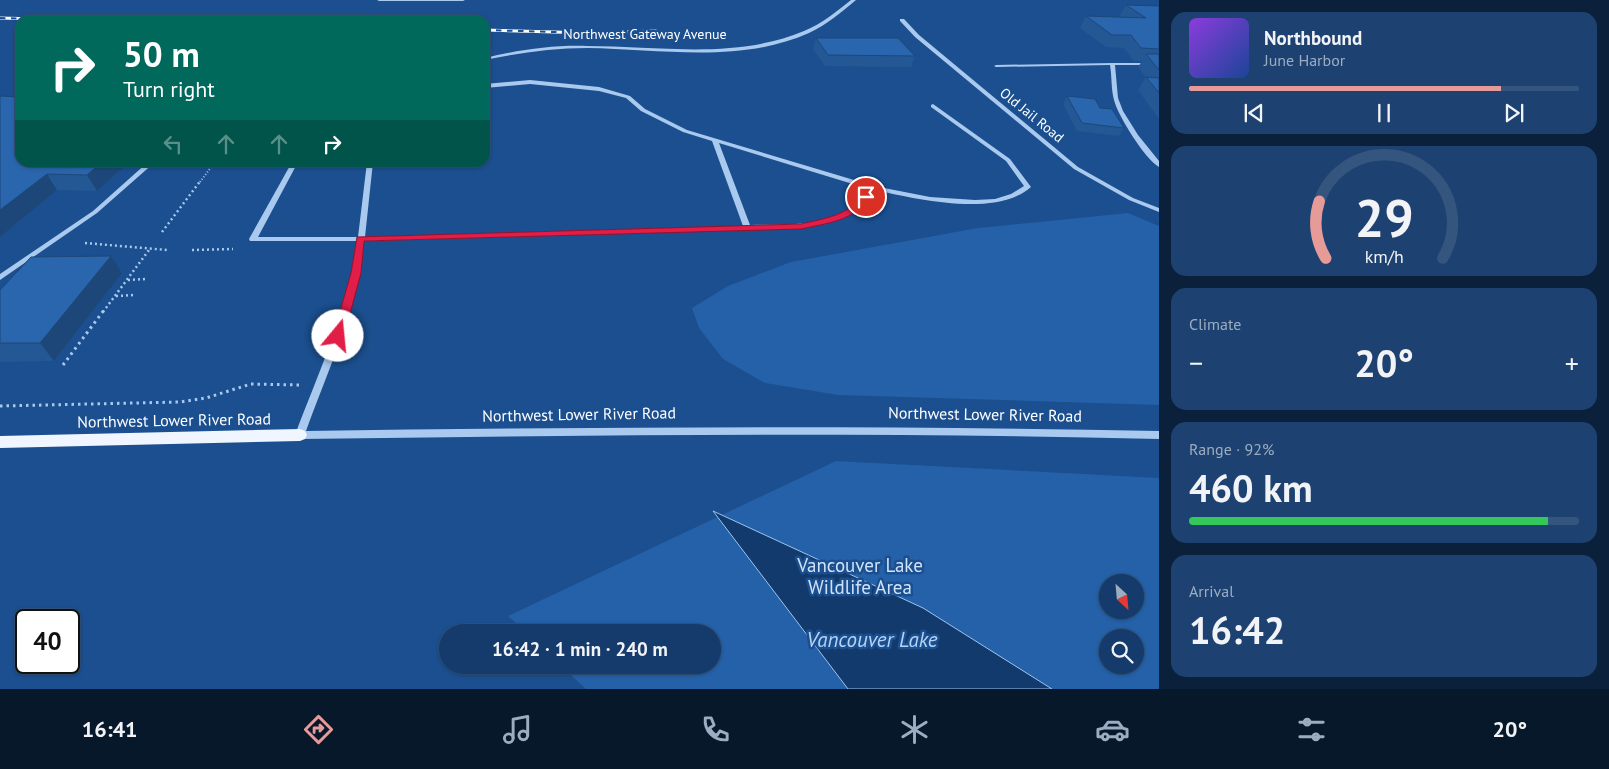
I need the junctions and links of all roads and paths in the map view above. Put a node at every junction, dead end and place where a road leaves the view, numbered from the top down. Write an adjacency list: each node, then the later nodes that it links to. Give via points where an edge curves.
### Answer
1 (379, 0): 2 (street)
2 (463, 0)
3 (854, 0): 5 (street, Northwest Gateway Avenue, via 823,23 779,41 728,49 686,51 563,48)
4 (902, 20): 18 (street, Old Jail Road, via 1076,168 1117,192)
5 (490, 58)
6 (1112, 64): 7 (street); 8 (street); 12 (street, via 1117,102)
7 (1159, 64)
8 (996, 66)
9 (490, 86): 11 (street, via 530,82 599,88 628,97 643,110 684,131)
10 (933, 106): 17 (lane, via 1008,160 1028,187 1008,198 973,202 929,200)
11 (715, 140): 17 (street); 19 (street)
12 (1159, 165)
13 (146, 167): 27 (street, via 95,212)
14 (211, 167): 20 (path)
15 (292, 167): 21 (street, via 252,239)
16 (369, 167): 21 (street)
17 (874, 188): 19 (street, via 860,207 842,217 801,226)
18 (1159, 210)
19 (747, 228): 21 (street)
20 (162, 232)
21 (360, 239): 33 (street, via 350,296)
22 (85, 244): 24 (path, via 117,244)
23 (233, 249): 26 (path)
24 (149, 250): 25 (path); 29 (path)
25 (167, 250)
26 (192, 250)
27 (0, 278)
28 (146, 279): 29 (path)
29 (128, 280): 31 (path)
30 (135, 295): 31 (path)
31 (116, 296): 32 (path)
32 (63, 364)
33 (318, 385): 34 (path, Northwest Lower River Road, via 251,384 206,398 180,402); 35 (street)
34 (0, 406)
35 (300, 435): 36 (street, Northwest Lower River Road, via 626,430 1021,431); 37 (main road, Northwest Lower River Road)
36 (1159, 435)
37 (0, 442)

